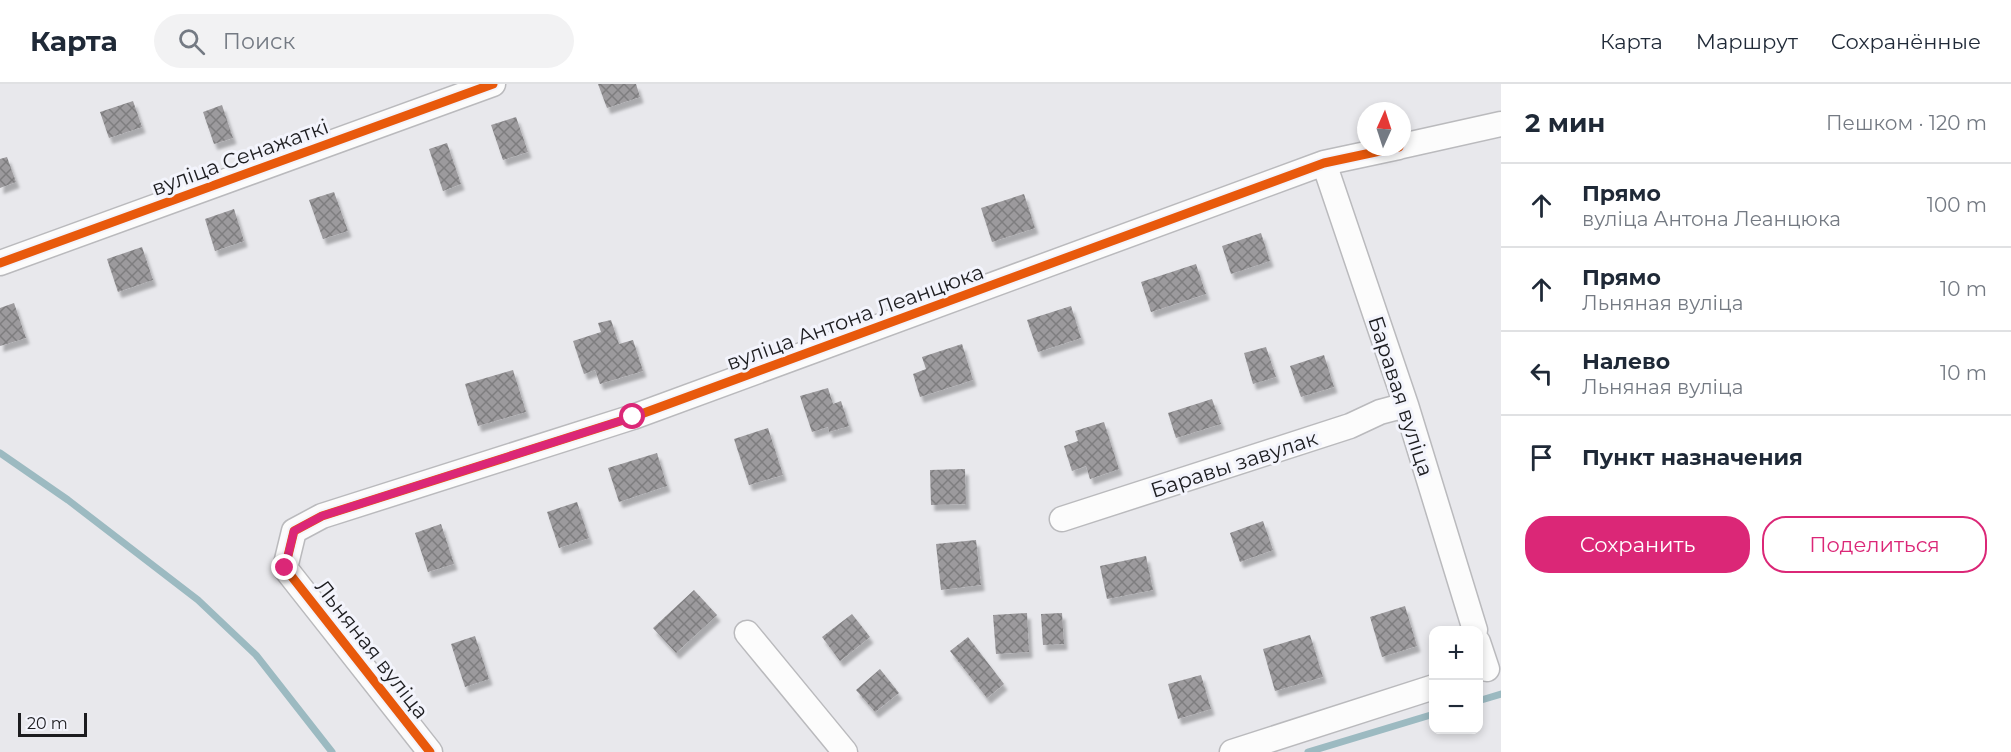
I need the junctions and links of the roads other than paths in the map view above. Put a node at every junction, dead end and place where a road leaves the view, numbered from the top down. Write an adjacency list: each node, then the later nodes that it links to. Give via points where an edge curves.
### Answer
1 (493, 84): 6 (street, вуліца Сенажаткі)
2 (1501, 124): 3 (street, вуліца Антона Леанцюка)
3 (1411, 144)
4 (1357, 156): 5 (street, вуліца Антона Леанцюка)
5 (1324, 163): 7 (street, Баравая вуліца); 8 (street, вуліца Антона Леанцюка, via 633,417)
6 (0, 263)
7 (1406, 405): 9 (street, Баравы завулак); 10 (street, Баравая вуліца)
8 (322, 516): 15 (street, Льняная вуліца, via 294,531 285,568)
9 (1062, 519)
10 (1474, 626)
11 (747, 633): 16 (street)
12 (1483, 653): 13 (street)
13 (1489, 669)
14 (1429, 689): 17 (street)
15 (430, 752)
16 (845, 752)
17 (1232, 752)

